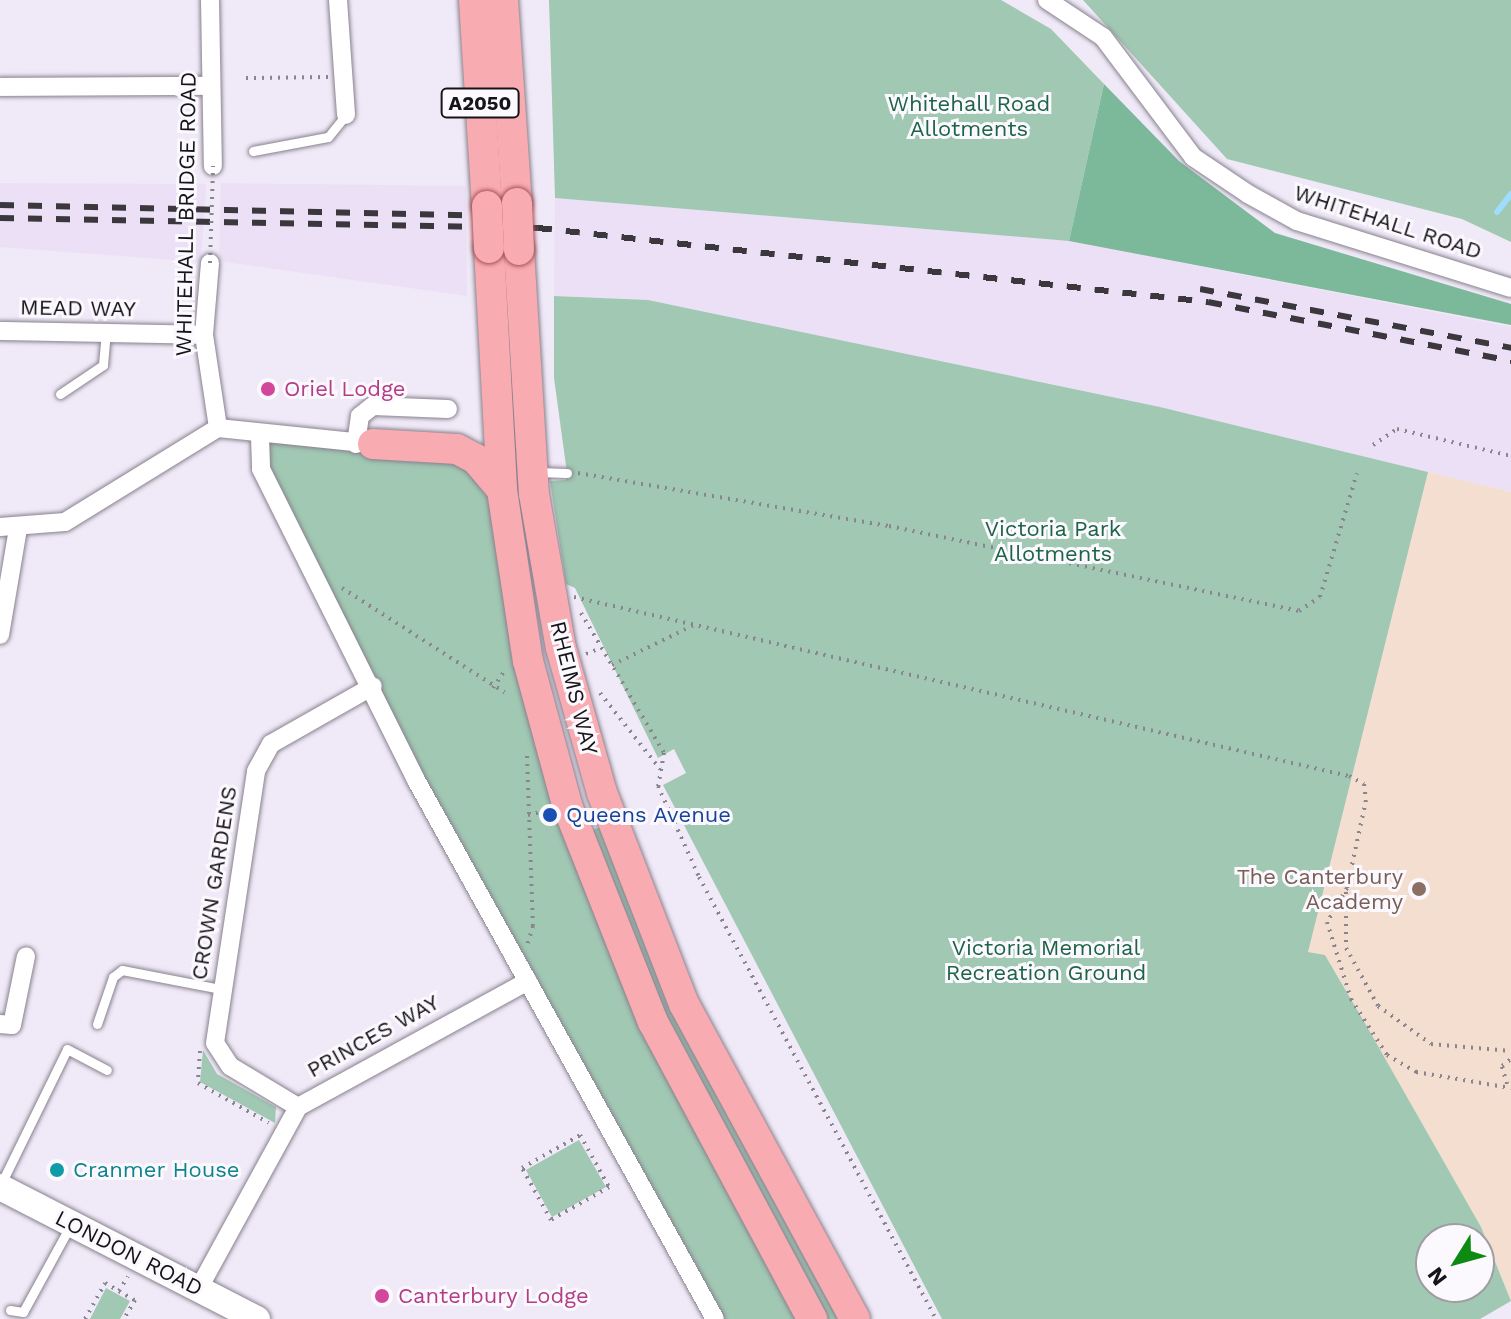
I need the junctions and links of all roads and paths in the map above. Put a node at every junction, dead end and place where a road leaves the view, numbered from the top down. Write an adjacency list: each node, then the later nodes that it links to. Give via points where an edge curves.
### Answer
1 (210, 0): 8 (street, WHITEHALL BRIDGE ROAD)
2 (338, 0): 6 (street)
3 (474, 0): 13 (main road, RHEIMS WAY / A2050, bridge, via 487,206)
4 (503, 0): 13 (main road, RHEIMS WAY / A2050, bridge, via 517,203)
5 (1047, 0): 15 (street, WHITEHALL ROAD, via 1103,37 1193,157 1248,194 1297,221)
6 (346, 76): 7 (path); 10 (street)
7 (246, 78)
8 (209, 86): 9 (street); 12 (street, WHITEHALL BRIDGE ROAD)
9 (0, 87)
10 (346, 115): 11 (lane, via 328,137)
11 (253, 151)
12 (213, 166): 14 (path, WHITEHALL BRIDGE ROAD, bridge)
13 (504, 249): 26 (main road, RHEIMS WAY / A2050); 29 (main road, RHEIMS WAY / A2050)
14 (210, 263): 18 (street, WHITEHALL BRIDGE ROAD)
15 (1511, 288)
16 (0, 331): 17 (street, MEAD WAY)
17 (106, 331): 18 (street, MEAD WAY); 19 (lane, via 103,365)
18 (204, 335): 21 (street, WHITEHALL BRIDGE ROAD)
19 (60, 394)
20 (448, 409): 23 (street, via 373,406 360,416)
21 (218, 428): 22 (street); 30 (street, via 65,522)
22 (260, 437): 23 (street); 31 (street, via 261,469)
23 (364, 444): 29 (main road, via 457,449 476,459)
24 (1373, 445): 25 (path, via 1397,429)
25 (1511, 456)
26 (532, 472): 27 (lane); 65 (main road, RHEIMS WAY / A2050, via 561,648 626,865 716,1069)
27 (567, 473): 28 (path, via 889,526 1299,611 1320,597)
28 (1357, 473)
29 (502, 490): 64 (main road, RHEIMS WAY / A2050, via 528,661 592,875 653,1022)
30 (9, 528): 35 (street)
31 (317, 572): 38 (street); 40 (path)
32 (566, 592): 33 (path)
33 (572, 597): 34 (path); 36 (path)
34 (699, 622): 36 (path); 44 (path, via 825,660 1349,776 1364,784 1366,800)
35 (0, 635)
36 (612, 665): 43 (path, via 664,753)
37 (516, 675): 40 (path, via 511,661)
38 (373, 686): 46 (street); 47 (street, CROWN GARDENS, via 263,755)
39 (595, 686): 43 (path)
40 (493, 688): 41 (path)
41 (504, 692)
42 (526, 745): 46 (path, via 533,926)
43 (660, 769): 66 (path, via 658,786 699,877)
44 (1347, 888): 50 (path, via 1346,948 1378,1006 1431,1044); 53 (path, via 1327,922 1332,945 1351,999 1387,1055 1416,1072)
45 (26, 956): 48 (street, via 12,1025)
46 (525, 974): 54 (street, PRINCES WAY); 63 (street)
47 (221, 989): 49 (lane, via 122,970 113,977); 54 (street, CROWN GARDENS, via 215,1043 220,1056)
48 (0, 1024)
49 (97, 1024)
50 (1511, 1051)
51 (1511, 1059): 53 (path, via 1502,1066)
52 (107, 1070): 56 (lane, via 67,1049)
53 (1509, 1086)
54 (298, 1107): 58 (street, PRINCES WAY)
55 (595, 1161): 55 (path, via 609,1187 551,1220 522,1168 580,1135)
56 (0, 1186): 57 (street, LONDON ROAD)
57 (72, 1223): 58 (street, LONDON ROAD); 59 (lane, via 23,1312)
58 (199, 1288): 62 (street, LONDON ROAD)
59 (10, 1310)
60 (85, 1319): 61 (path, via 105,1283 135,1300)
61 (124, 1319)
62 (257, 1319)
63 (715, 1319)
64 (812, 1319)
65 (855, 1319)
66 (936, 1319)

